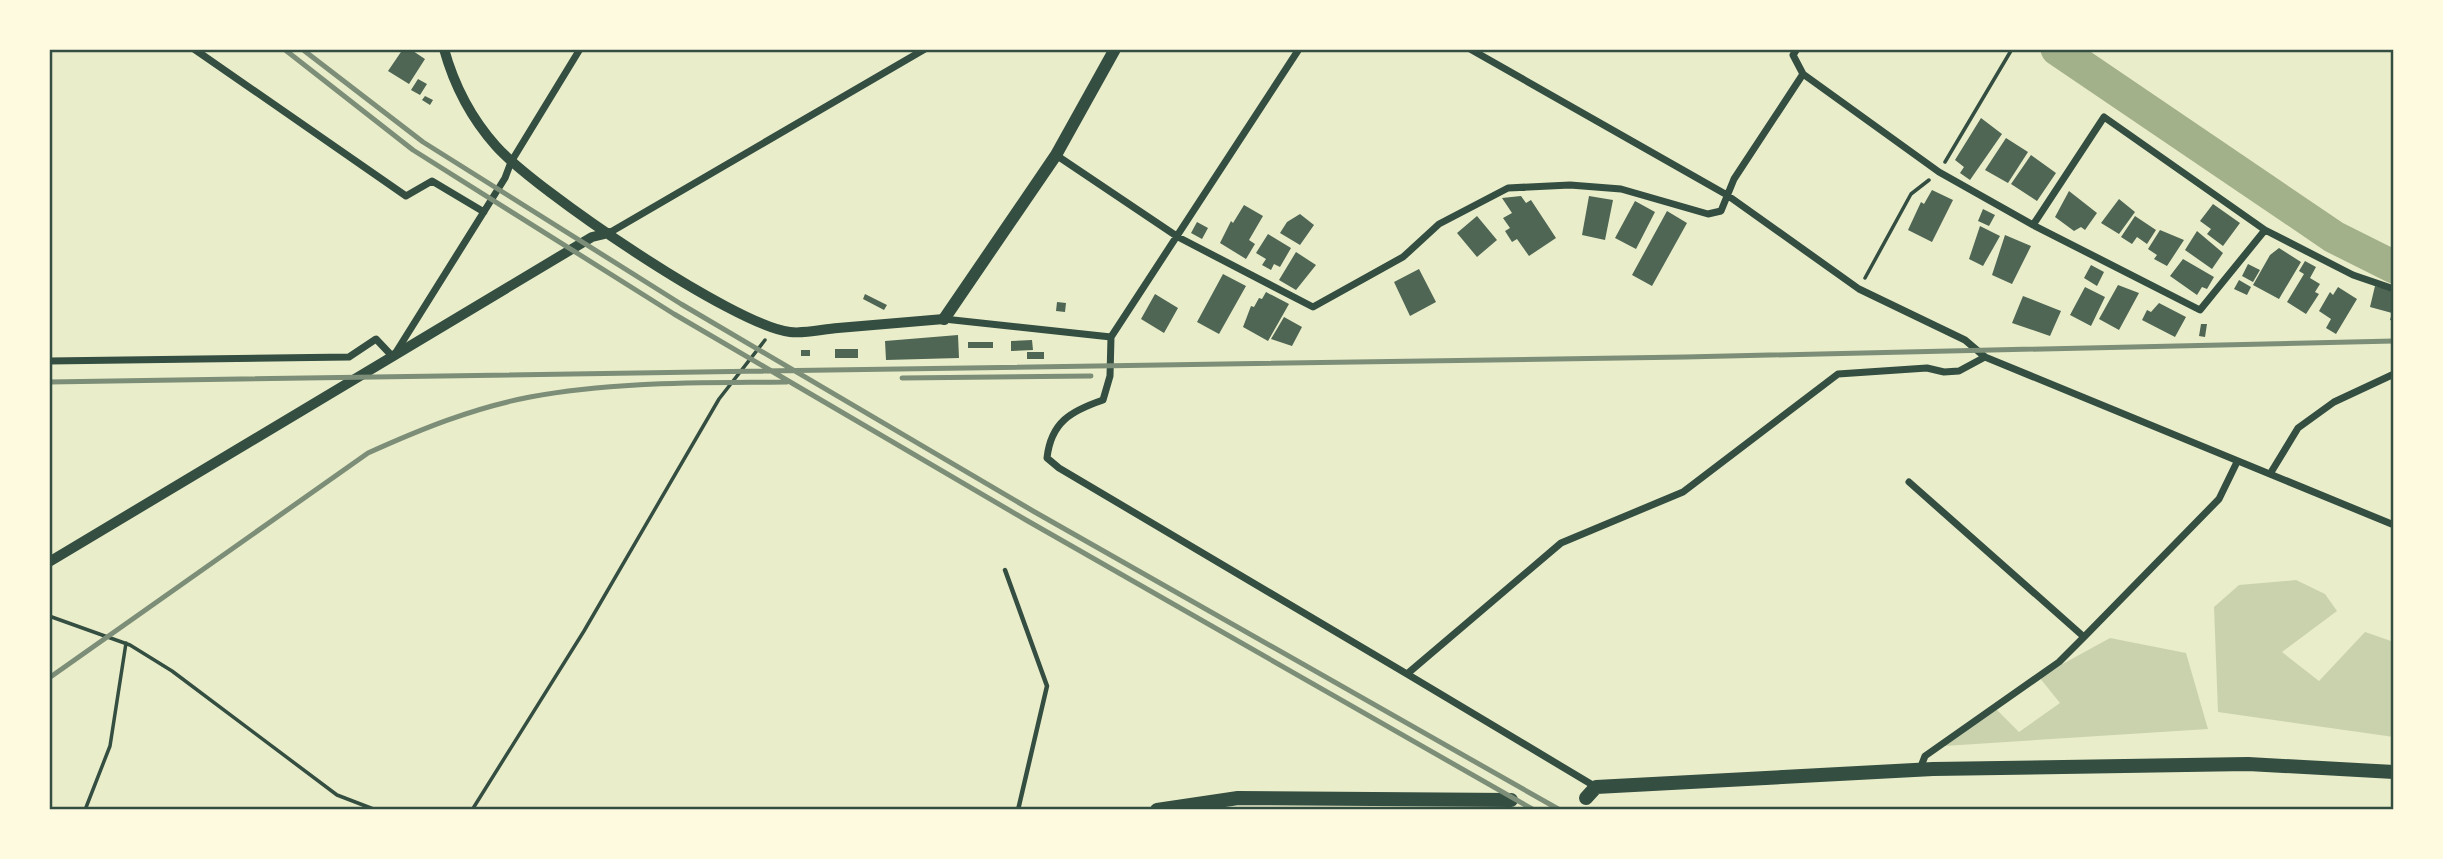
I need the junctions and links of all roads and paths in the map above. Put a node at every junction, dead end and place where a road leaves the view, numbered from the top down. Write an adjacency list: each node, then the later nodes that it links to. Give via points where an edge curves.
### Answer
1 (194, 49): 15 (street, via 406,196 432,181)
2 (444, 49): 13 (street, via 469,111)
3 (580, 49): 13 (street)
4 (925, 49): 18 (street)
5 (1115, 49): 12 (main road)
6 (1299, 49): 19 (street)
7 (1470, 49): 10 (street)
8 (1489, 49): 10 (lane)
9 (1797, 49): 11 (street, via 1793,55)
10 (1483, 57): 14 (street)
11 (1803, 74): 14 (street); 16 (street, via 1939,172)
12 (1056, 155): 19 (street); 21 (main road)
13 (511, 162): 15 (street); 18 (street)
14 (1727, 195): 19 (street, via 1721,211 1708,214 1622,189 1570,185 1508,188 1439,225 1404,257 1313,307); 25 (street, via 1859,289 1965,340)
15 (484, 212): 24 (street)
16 (2033, 225): 17 (street, via 2200,310); 17 (street, via 2104,117)
17 (2265, 230): 20 (street, via 2353,275)
18 (609, 233): 22 (street, via 752,321); 24 (street, via 592,237)
19 (1178, 237): 23 (street)
20 (2394, 289)
21 (944, 319): 22 (street, via 790,332); 23 (street)
22 (774, 328): 44 (path, via 719,399 584,631)
23 (1111, 337): 37 (street, via 1108,391 1103,400 1077,408 1064,419 1048,446 1047,458)
24 (393, 357): 26 (street, via 376,339 349,357); 32 (street)
25 (1985, 357): 28 (street); 37 (street, via 1959,371 1927,368 1838,374 1683,492 1561,543)
26 (49, 361)
27 (2394, 373): 29 (street, via 2334,402 2298,428)
28 (2236, 462): 29 (street); 35 (street, via 2219,499)
29 (2270, 474): 31 (street)
30 (1909, 482): 35 (street)
31 (2394, 525)
32 (49, 562)
33 (1005, 570): 45 (lane, via 1047,686)
34 (49, 616): 36 (path)
35 (2084, 637): 38 (street, via 2059,663 1925,756)
36 (126, 643): 42 (path, via 110,747); 43 (path, via 172,671 337,795)
37 (1407, 674): 40 (street)
38 (1919, 770): 39 (main road, via 2248,764); 40 (main road)
39 (2394, 772)
40 (1591, 792)
41 (1511, 800): 46 (main road, via 1238,799)
42 (85, 810)
43 (376, 810)
44 (472, 810)
45 (1018, 810)
46 (1157, 810)

